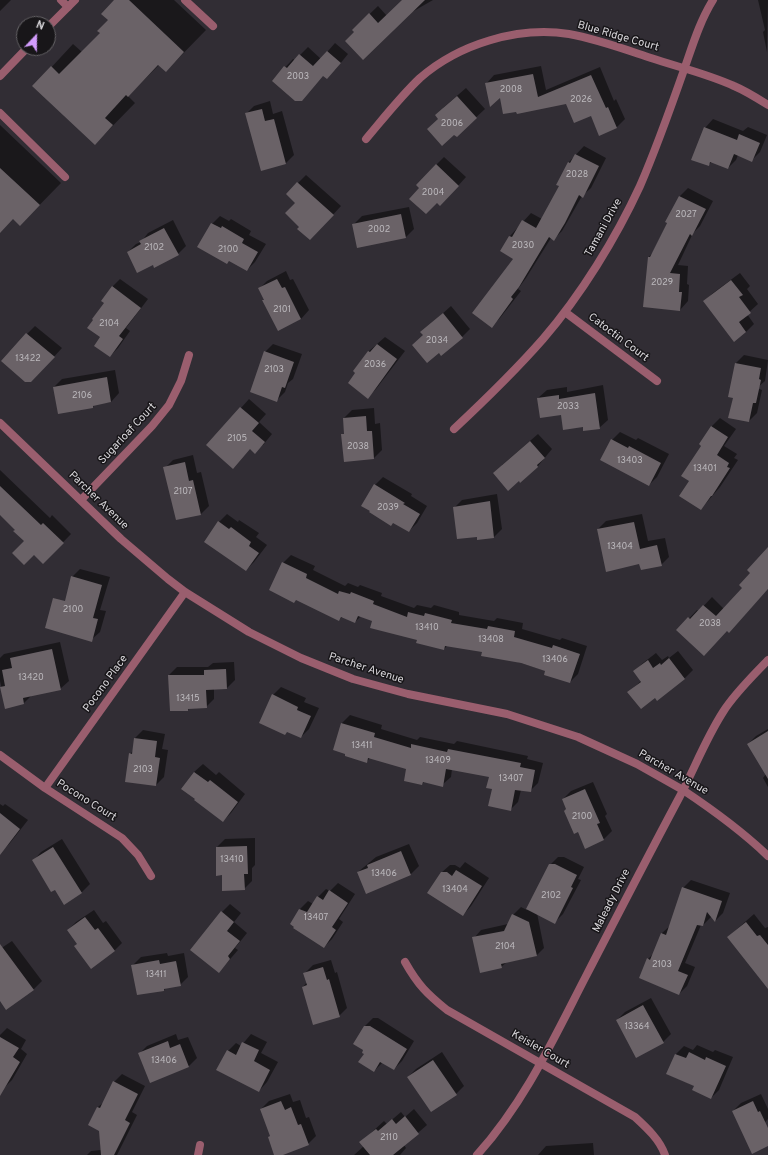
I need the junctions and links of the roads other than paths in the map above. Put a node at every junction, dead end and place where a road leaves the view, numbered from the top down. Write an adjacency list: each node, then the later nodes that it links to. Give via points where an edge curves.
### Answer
1 (61, 0): 5 (street)
2 (75, 0): 5 (street)
3 (185, 0): 7 (street)
4 (713, 0): 9 (street, Tamani Drive, via 701,22)
5 (68, 7): 6 (street)
6 (56, 19)
7 (213, 26)
8 (19, 56): 10 (street)
9 (684, 69): 11 (street, via 732,85); 13 (street, Blue Ridge Court, via 606,43 569,34 540,32 512,35 462,51 436,66 420,78 394,105); 15 (street, Tamani Drive, via 657,144 619,227)
10 (0, 76)
11 (768, 105)
12 (0, 113): 14 (street)
13 (366, 140)
14 (65, 177)
15 (565, 312): 17 (street, Catoctin Court); 19 (street, Tamani Drive, via 501,384)
16 (189, 355): 20 (street, Sugarloaf Court, via 181,381 169,405)
17 (657, 381)
18 (0, 423): 20 (street, Parcher Avenue)
19 (454, 429)
20 (81, 500): 21 (street, Parcher Avenue, via 121,539)
21 (185, 592): 24 (street, Pocono Place); 25 (street, Parcher Avenue, via 249,632 301,658 354,678 408,694 507,714 551,727 624,758)
22 (768, 660): 25 (street, Maleady Drive, via 723,711 709,734)
23 (0, 755): 24 (street, Pocono Court)
24 (45, 788): 27 (street, Pocono Court, via 122,838 138,855)
25 (683, 790): 26 (street, Parcher Avenue); 29 (street, Maleady Drive)
26 (768, 856)
27 (151, 876)
28 (405, 962): 29 (street, Keisler Court, via 416,982 447,1010)
29 (541, 1063): 32 (street, Maleady Drive, via 517,1103); 33 (street, Keisler Court, via 635,1117 651,1132)
30 (200, 1145): 31 (street)
31 (198, 1155)
32 (477, 1155)
33 (665, 1155)

